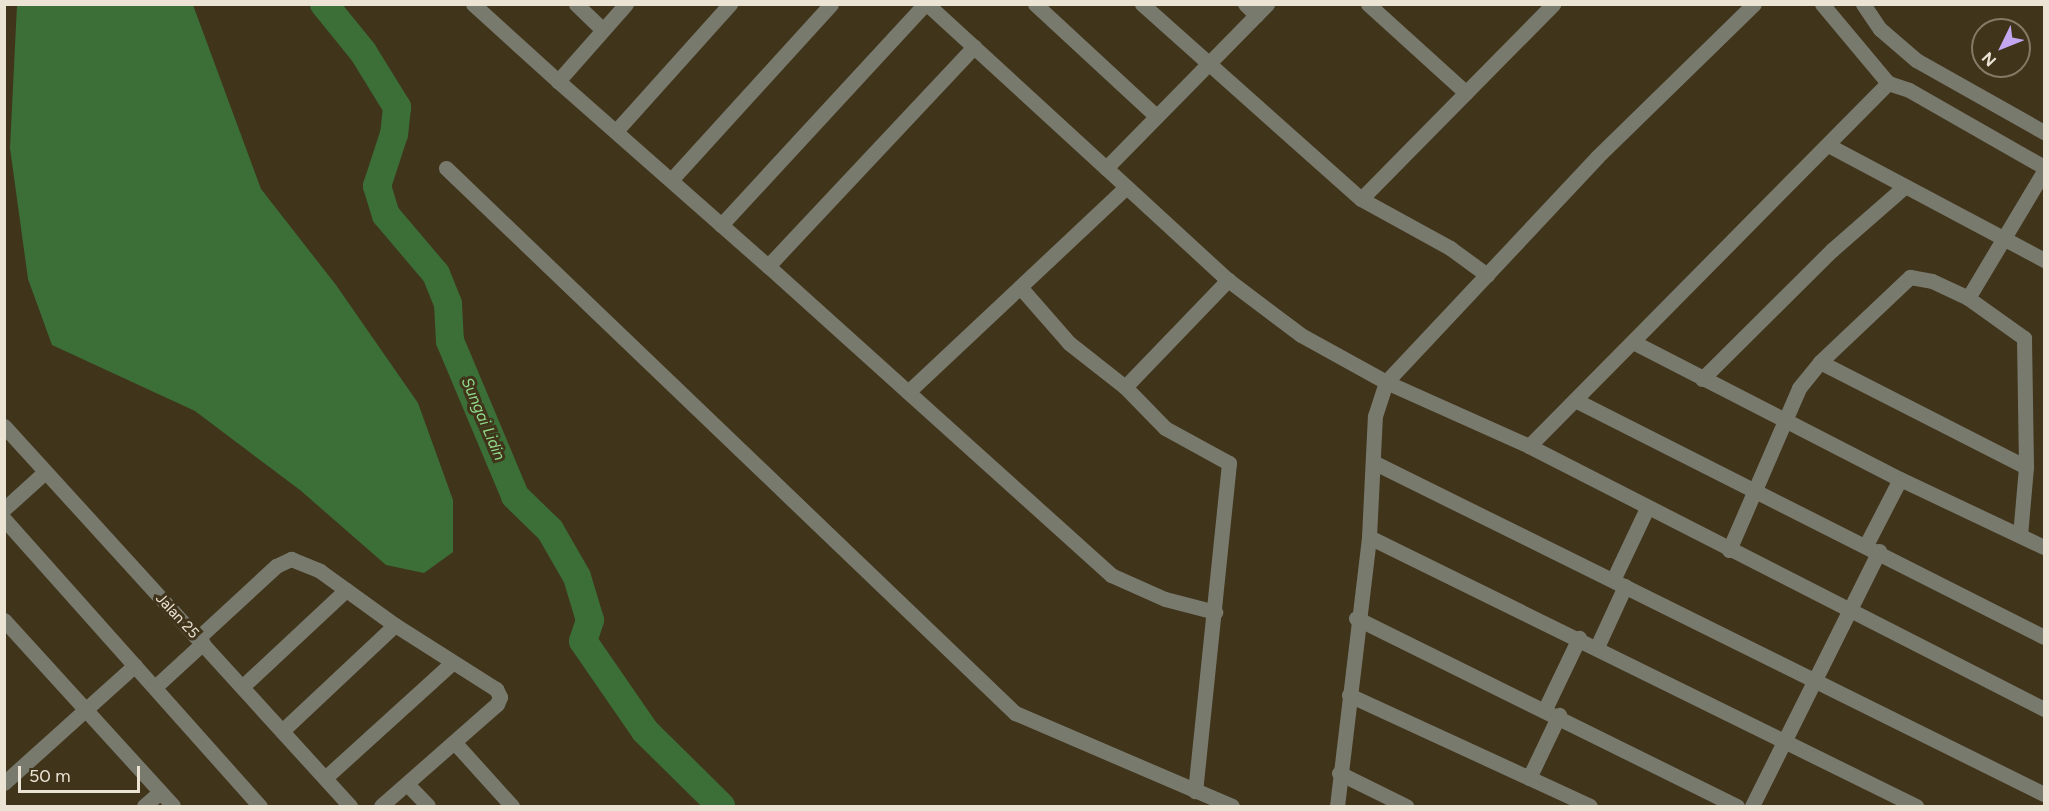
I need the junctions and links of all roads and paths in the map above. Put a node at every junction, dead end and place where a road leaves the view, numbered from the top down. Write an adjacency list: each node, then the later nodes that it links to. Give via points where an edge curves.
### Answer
1 (473, 4): 18 (street)
2 (576, 4): 15 (street)
3 (626, 4): 15 (street)
4 (730, 4): 22 (street)
5 (831, 4): 28 (street)
6 (926, 4): 16 (street); 32 (street)
7 (1035, 4): 21 (street)
8 (1142, 4): 17 (street)
9 (1368, 4): 20 (street)
10 (1553, 4): 20 (street)
11 (1754, 4): 36 (street, via 1597,157)
12 (1822, 4): 19 (street)
13 (1863, 4): 23 (street, via 1880,29 1916,60)
14 (1256, 8): 17 (street)
15 (602, 29): 18 (street)
16 (974, 47): 26 (street); 35 (street)
17 (1207, 64): 21 (street); 31 (street)
18 (558, 81): 22 (street)
19 (1888, 83): 24 (street); 27 (street, via 1910,90)
20 (1466, 93): 31 (street)
21 (1156, 116): 26 (street)
22 (616, 131): 28 (street)
23 (2044, 132)
24 (1828, 145): 29 (street); 40 (street)
25 (446, 168): 92 (street, via 1015,713)
26 (1106, 168): 30 (street)
27 (2044, 169): 33 (street)
28 (672, 179): 32 (street)
29 (1904, 187): 33 (street); 42 (street, via 1832,250)
30 (1126, 188): 37 (street); 38 (street)
31 (1361, 199): 36 (street, via 1450,248)
32 (721, 225): 35 (street)
33 (2002, 239): 34 (street); 39 (street)
34 (2044, 260)
35 (768, 266): 45 (street)
36 (1487, 275): 43 (street)
37 (1228, 280): 43 (street, via 1301,335); 44 (street)
38 (1020, 287): 44 (street, via 1069,343); 45 (street)
39 (1968, 298): 41 (street, via 1932,281 1910,277); 51 (street, via 2024,338)
40 (1635, 343): 42 (street); 46 (street)
41 (1820, 362): 47 (street, via 1799,388); 51 (street)
42 (1702, 379): 47 (street)
43 (1386, 382): 49 (street); 50 (street, via 1375,416)
44 (1125, 387): 66 (street, via 1165,428 1229,463)
45 (908, 392): 66 (street, via 1111,575 1165,599)
46 (1575, 400): 49 (street); 54 (street)
47 (1785, 418): 53 (street); 54 (street)
48 (4, 426): 52 (street, Jalan 25)
49 (1529, 446): 55 (street)
50 (1373, 462): 59 (street); 63 (street)
51 (2026, 467): 58 (street)
52 (45, 472): 56 (street); 72 (street, Jalan 25)
53 (1900, 479): 58 (street); 61 (street)
54 (1756, 491): 61 (street); 62 (street)
55 (1647, 508): 62 (street); 63 (street)
56 (4, 509)
57 (4, 519): 75 (street)
58 (2020, 535): 60 (street)
59 (1369, 537): 67 (street); 71 (street)
60 (2044, 547)
61 (1873, 548): 65 (street); 70 (street)
62 (1730, 550): 65 (street)
63 (1619, 583): 73 (street); 76 (street)
64 (346, 590): 69 (street); 72 (street, via 320,571 291,559 276,566); 77 (street)
65 (1848, 611): 76 (street); 81 (street)
66 (1215, 612): 92 (street)
67 (1356, 618): 79 (street); 80 (street)
68 (4, 620): 82 (street)
69 (395, 626): 74 (street); 84 (street)
70 (2044, 637)
71 (1579, 638): 73 (street); 80 (street)
72 (200, 641): 77 (street, Jalan 25); 78 (street)
73 (1597, 647): 85 (street)
74 (452, 663): 86 (street, via 496,689 500,697); 88 (street)
75 (135, 665): 78 (street); 82 (street)
76 (1814, 681): 85 (street); 94 (street)
77 (243, 686): 84 (street, Jalan 25)
78 (155, 687): 97 (street)
79 (1349, 694): 87 (street); 89 (street)
80 (1545, 709): 83 (street)
81 (2044, 709)
82 (87, 710): 90 (street); 93 (street)
83 (1559, 716): 89 (street); 106 (street)
84 (282, 731): 88 (street, Jalan 25)
85 (1785, 739): 107 (street); 108 (street)
86 (455, 743): 91 (street); 101 (street)
87 (1339, 773): 103 (street); 104 (street)
88 (325, 778): 98 (street, Jalan 25)
89 (1529, 778): 105 (street)
90 (4, 783)
91 (407, 784): 99 (street); 100 (street)
92 (1195, 791): 102 (street)
93 (160, 792): 95 (street); 96 (street)
94 (2044, 794)
95 (144, 807)
96 (173, 807)
97 (260, 807)
98 (350, 807)
99 (381, 807)
100 (428, 807)
101 (512, 807)
102 (1232, 807)
103 (1337, 807)
104 (1406, 807)
105 (1590, 807)
106 (1737, 807)
107 (1752, 807)
108 (1916, 807)

